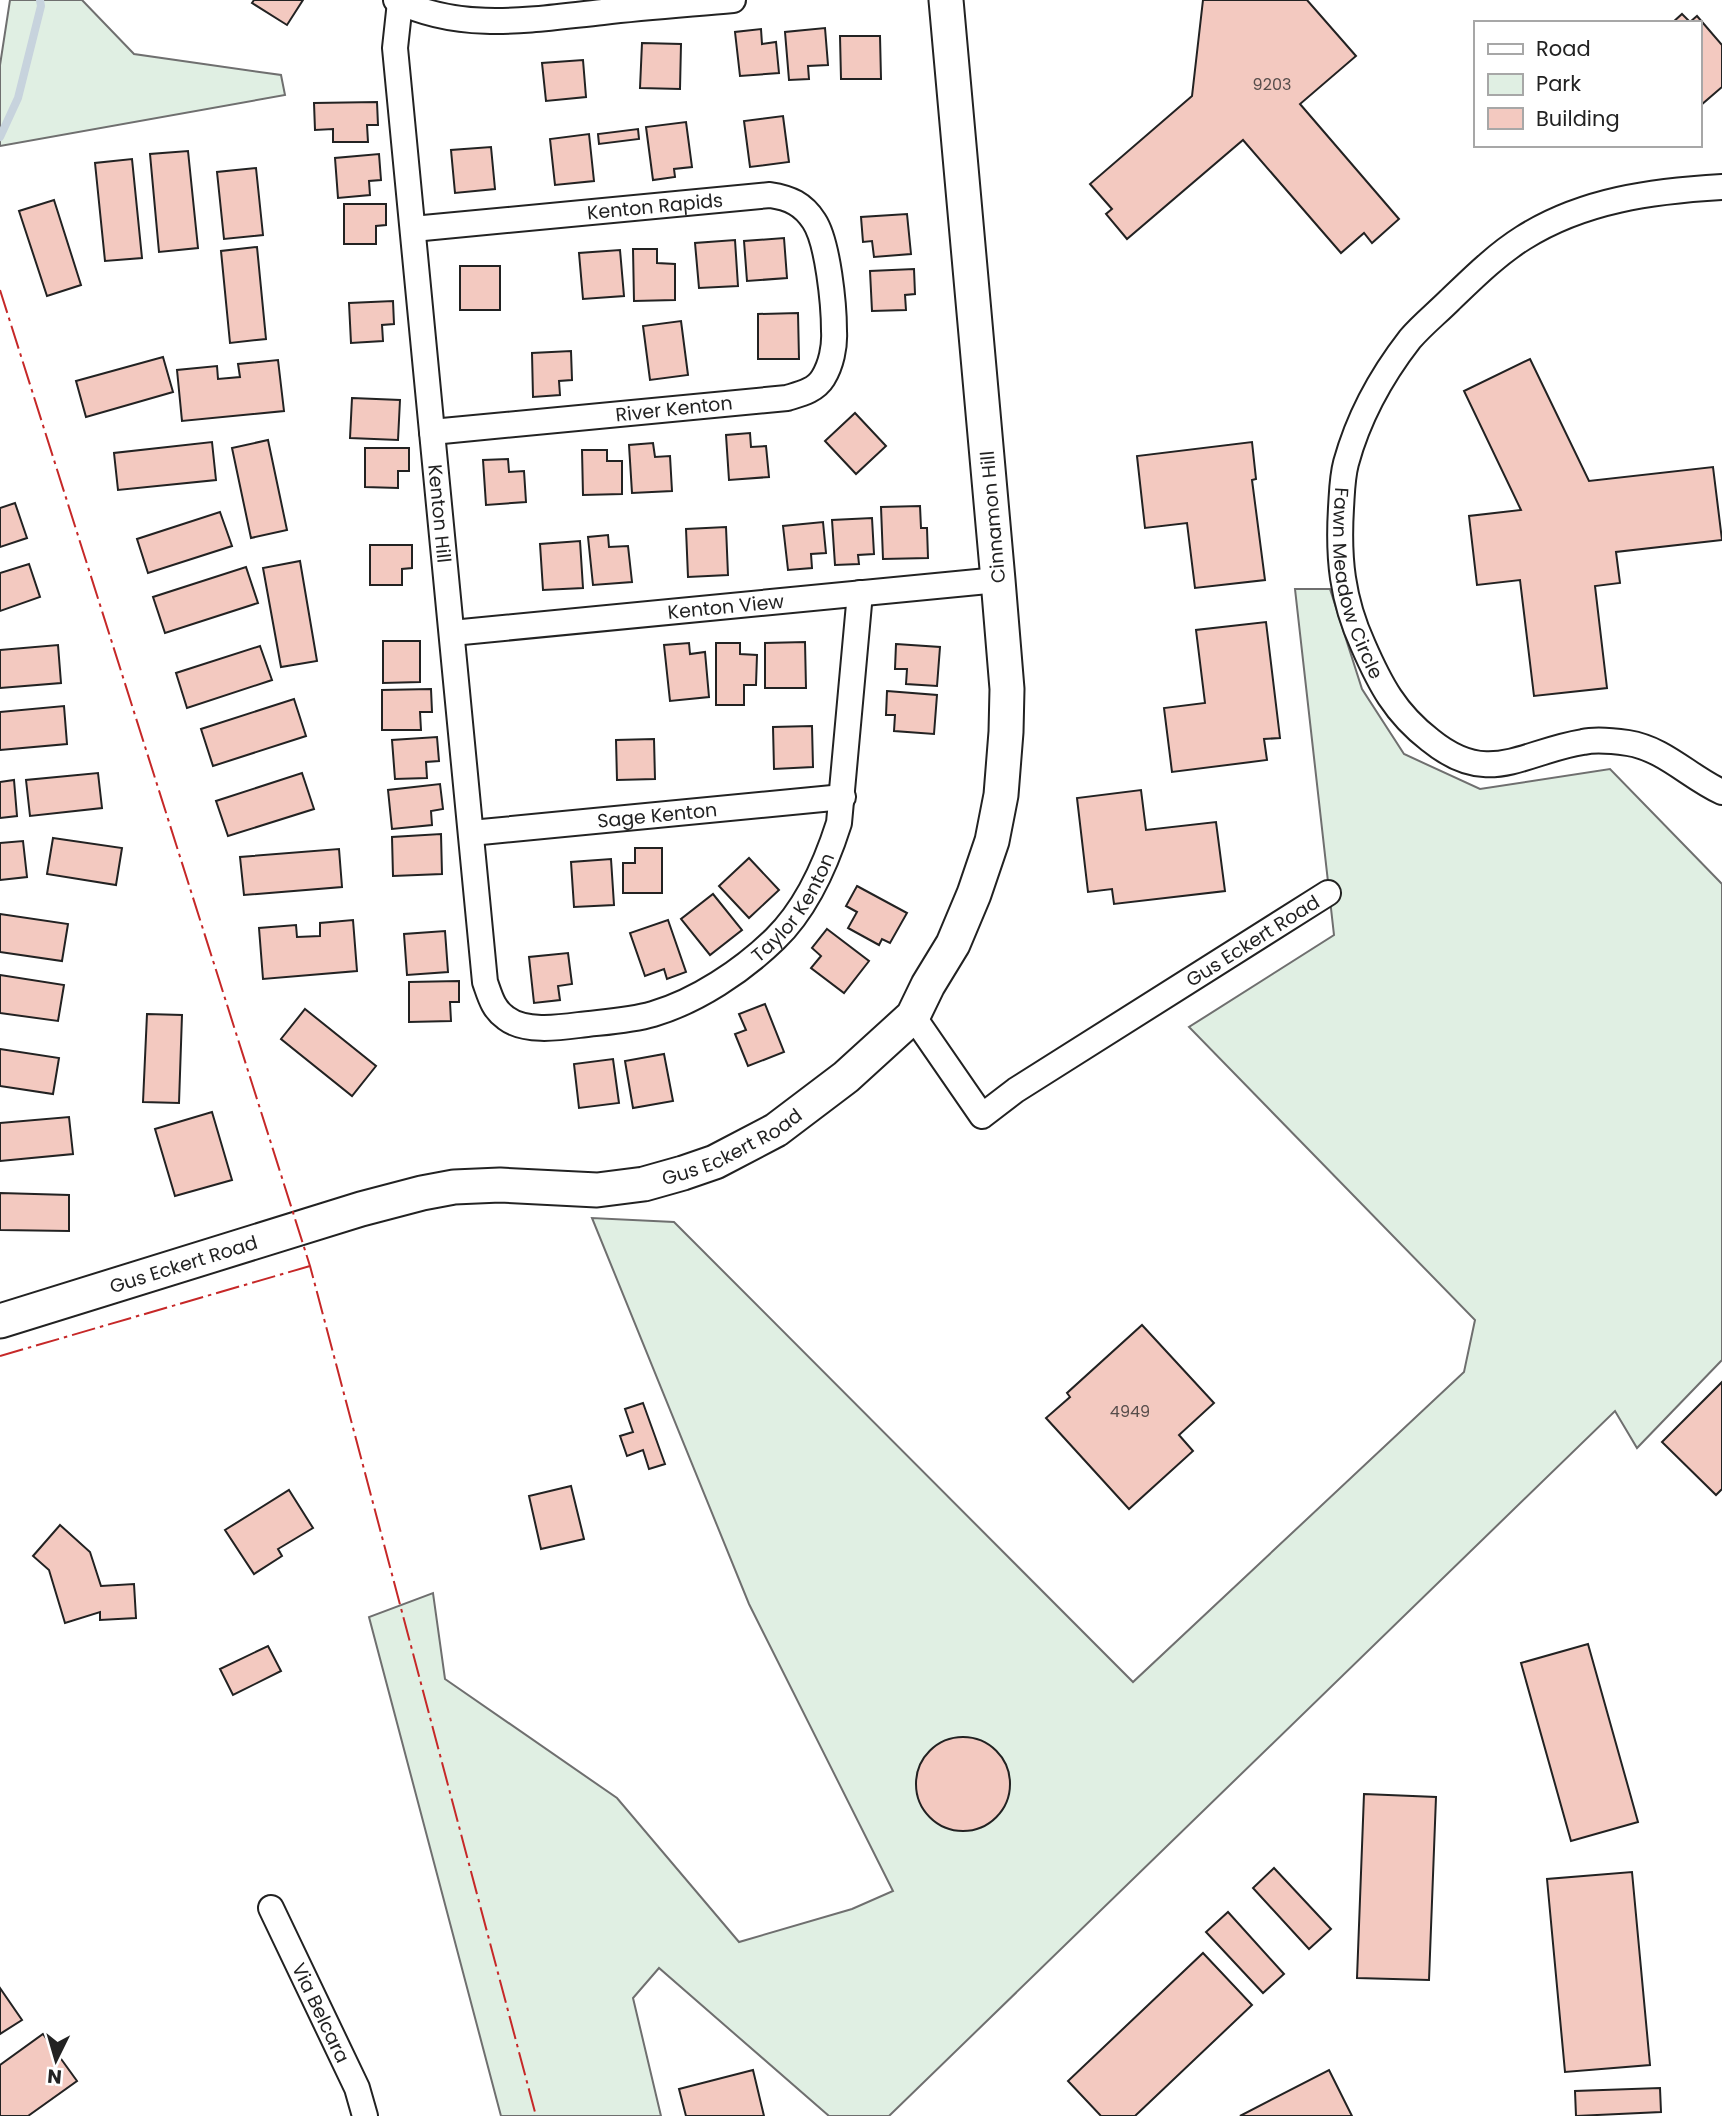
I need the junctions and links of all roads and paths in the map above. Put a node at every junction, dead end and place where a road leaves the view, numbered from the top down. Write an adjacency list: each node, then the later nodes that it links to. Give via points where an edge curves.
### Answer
1 (733, 0): 4 (street)
2 (946, 0): 9 (street, Cinnamon Hill)
3 (398, 1): 4 (street, via 445,17 526,22); 6 (street, Kenton Hill, via 395,48)
4 (602, 6)
5 (1722, 187): 12 (street, Fawn Meadow Circle, via 1634,196 1566,215 1523,238 1480,271 1411,339 1368,404 1345,465 1339,541 1343,588 1353,624 1381,686 1395,706 1447,754 1468,762 1510,763 1587,741 1628,743 1662,754)
6 (413, 229): 7 (street, Kenton Rapids, via 770,195 789,198 815,222 823,242); 8 (street, Kenton Hill)
7 (830, 292): 8 (street, River Kenton, via 831,360 822,380 808,392 787,398)
8 (432, 432): 11 (street, Kenton Hill)
9 (998, 580): 10 (street, Kenton View); 16 (street, Cinnamon Hill, via 1007,689 1001,796 974,894 953,944)
10 (860, 593): 11 (street, Kenton View); 13 (street, Taylor Kenton)
11 (452, 633): 14 (street, Kenton Hill)
12 (1722, 792)
13 (843, 797): 14 (street, Sage Kenton); 17 (street, Taylor Kenton, via 830,854 804,902 777,937 743,967 692,998 654,1013 563,1027 528,1027)
14 (471, 833): 17 (street, Kenton Hill, via 485,982 493,1005)
15 (1328, 893): 16 (street, Gus Eckert Road, via 982,1116)
16 (913, 1016): 18 (street, Gus Eckert Road, via 846,1077 775,1130 715,1162 683,1173 597,1190 454,1187 361,1209)
17 (507, 1019)
18 (0, 1321)
19 (271, 1909): 20 (street, Via Belcara, via 357,2088)
20 (365, 2116)

